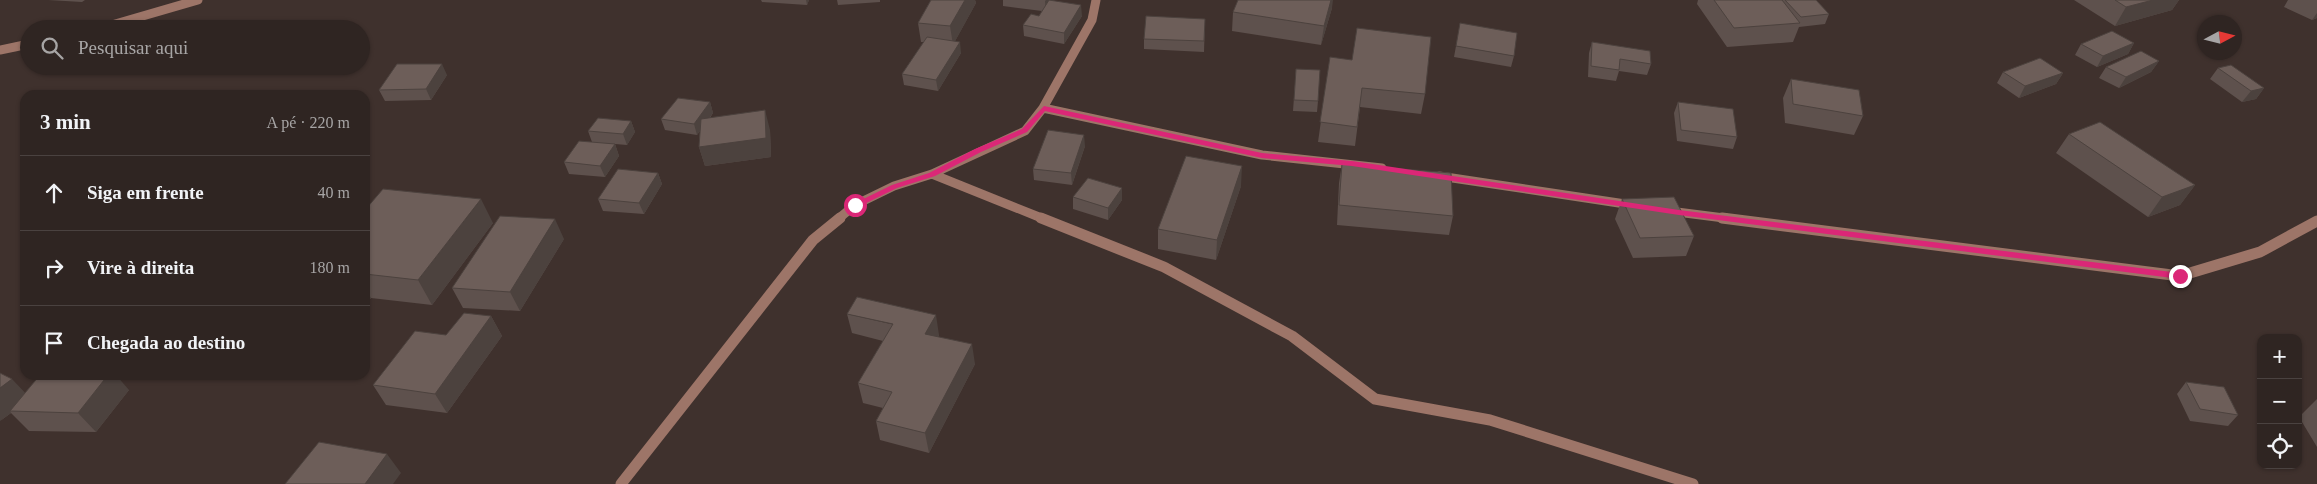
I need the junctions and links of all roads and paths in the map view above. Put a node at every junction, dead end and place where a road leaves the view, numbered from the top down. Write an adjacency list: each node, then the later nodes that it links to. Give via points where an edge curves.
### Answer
1 (198, 0): 3 (street)
2 (1096, 0): 6 (street, via 1092,20)
3 (129, 20)
4 (20, 46): 5 (street)
5 (0, 50)
6 (1044, 108): 7 (street, via 1262,155); 8 (street, via 1025,131)
7 (1391, 169)
8 (932, 174): 13 (street, via 894,186 855,205 813,240); 14 (street, via 1164,267 1292,336 1375,398 1490,420)
9 (1429, 175): 10 (street)
10 (1640, 206)
11 (1660, 209): 12 (street, via 2180,276 2260,252)
12 (2317, 221)
13 (621, 484)
14 (1693, 484)

